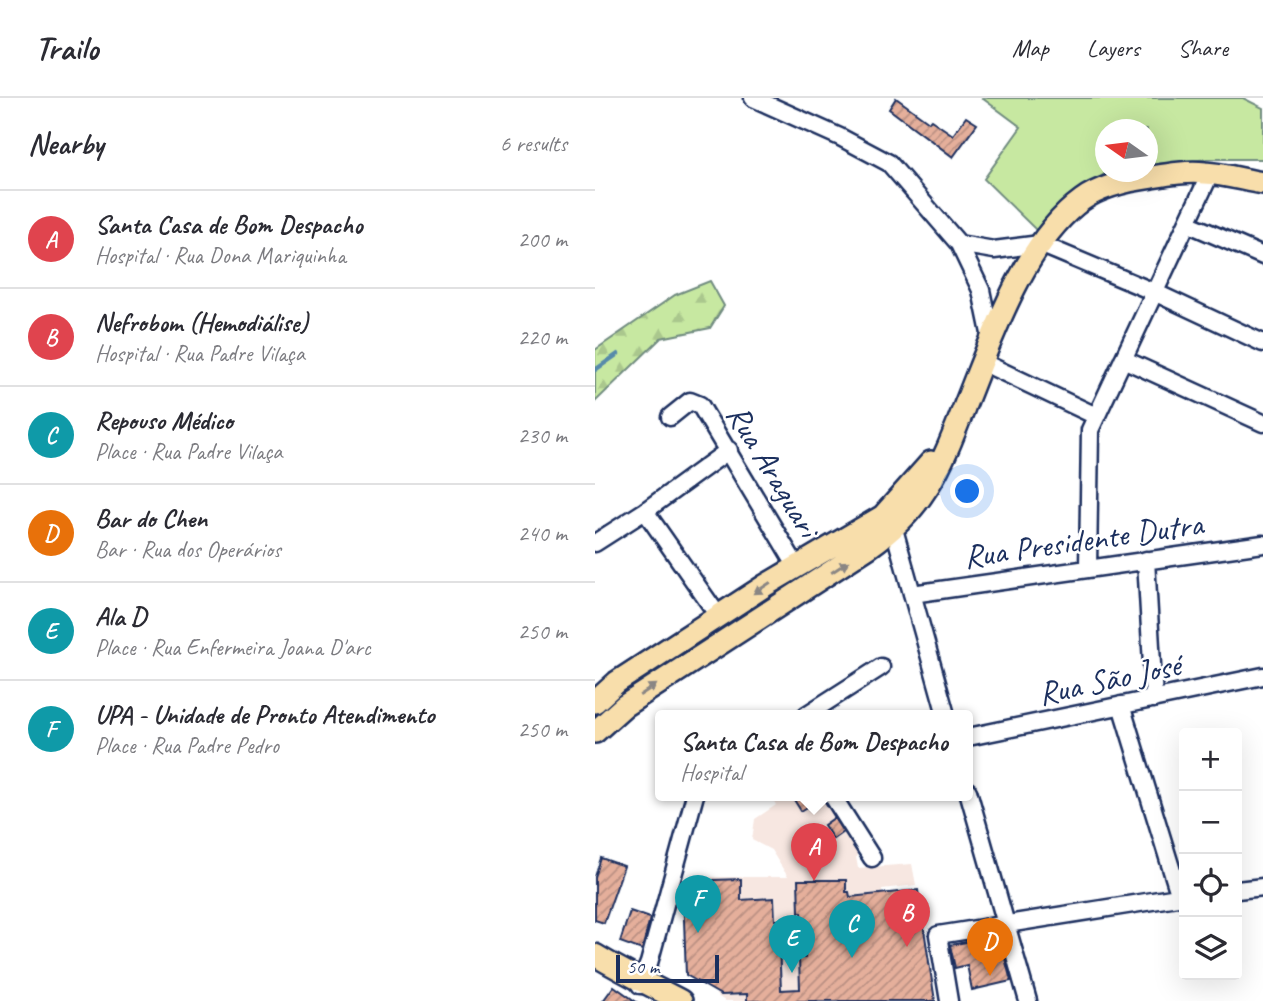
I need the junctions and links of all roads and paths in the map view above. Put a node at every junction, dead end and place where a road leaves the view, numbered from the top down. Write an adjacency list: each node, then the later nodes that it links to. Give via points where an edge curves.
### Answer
1 (753, 98): 5 (street, via 888,163)
2 (1210, 174): 3 (main road); 4 (street); 6 (main road, via 1142,178 1083,198 1046,234)
3 (1263, 183)
4 (1187, 223): 7 (street); 8 (street)
5 (959, 244): 6 (street); 9 (street, via 981,289)
6 (1036, 252): 8 (street); 9 (main road)
7 (1263, 256)
8 (1154, 292): 10 (street); 11 (street)
9 (991, 338): 12 (main road)
10 (1263, 343)
11 (1123, 359): 13 (street); 15 (street)
12 (982, 362): 13 (street); 18 (main road, via 935,477 912,512)
13 (1096, 416): 23 (street, via 1088,446)
14 (670, 418): 16 (street, Rua Araguari, via 690,401 700,405)
15 (1263, 423)
16 (729, 450): 17 (street); 22 (street, Rua Araguari)
17 (645, 511): 19 (street); 25 (street)
18 (889, 522): 22 (main road); 24 (street); 33 (main road, one-way to 18, via 624,706 869,547)
19 (595, 543)
20 (1263, 544): 21 (street, Rua Presidente Dutra)
21 (1146, 560): 23 (street, Rua Presidente Dutra); 28 (street)
22 (797, 567): 25 (main road, one-way to 25)
23 (1088, 569): 24 (street, Rua Presidente Dutra)
24 (912, 594): 32 (street)
25 (719, 617): 29 (main road, via 617,682)
26 (881, 667): 31 (street)
27 (1263, 676): 28 (street, Rua São José)
28 (1154, 699): 30 (street, Rua São José)
29 (595, 702)
30 (1121, 705): 34 (street, Rua São José); 40 (street)
31 (814, 710)
32 (945, 710)
33 (595, 732)
34 (973, 736)
35 (693, 801): 45 (street)
36 (836, 801): 38 (street)
37 (971, 801): 43 (street)
38 (871, 858)
39 (1263, 887): 41 (street)
40 (1179, 888)
41 (1242, 889)
42 (1179, 897): 43 (street)
43 (1006, 925): 48 (street, via 938,935); 49 (street)
44 (595, 955): 45 (main road)
45 (638, 980): 46 (main road); 47 (main road)
46 (660, 1001)
47 (681, 1001)
48 (949, 1001)
49 (1028, 1001)

